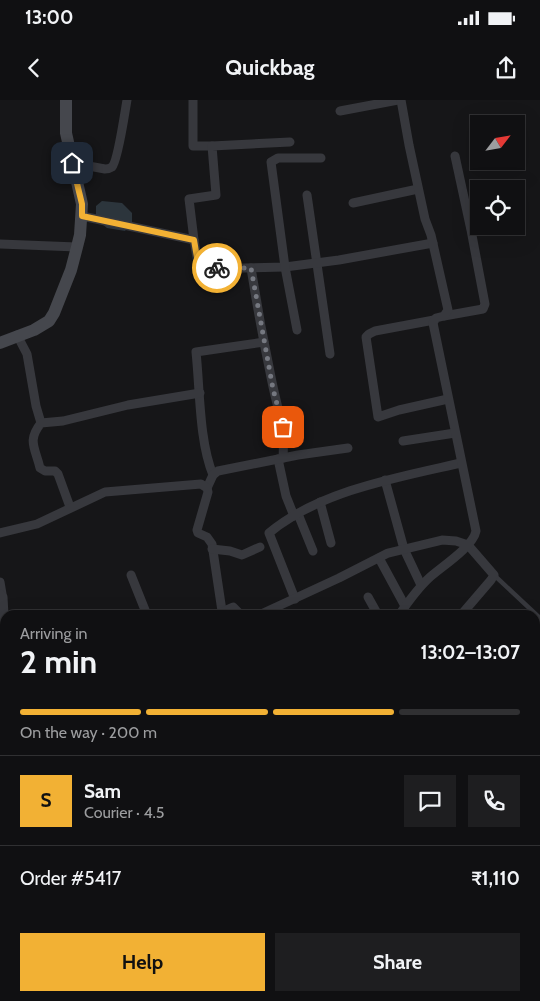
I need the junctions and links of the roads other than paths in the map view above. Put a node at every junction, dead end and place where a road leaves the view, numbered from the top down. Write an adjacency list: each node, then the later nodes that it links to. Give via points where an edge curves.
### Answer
1 (66, 100): 10 (street, via 66,133)
2 (127, 100): 10 (street, via 112,166 104,169)
3 (193, 100): 7 (street, via 194,146)
4 (400, 100): 5 (street); 11 (street)
5 (340, 111)
6 (290, 142): 7 (street)
7 (212, 146): 15 (street, via 216,195 189,199)
8 (455, 156): 22 (street, via 485,304 483,309)
9 (321, 158): 20 (street, via 278,158 271,162)
10 (72, 163): 14 (street)
11 (418, 189): 13 (street); 16 (street)
12 (307, 196): 19 (street)
13 (354, 203)
14 (82, 216): 15 (street); 18 (street)
15 (194, 240): 21 (street, via 199,269)
16 (433, 243): 19 (street); 22 (street, via 448,310)
17 (0, 244): 18 (street)
18 (77, 248): 25 (street, via 54,313 34,330)
19 (317, 263): 20 (street); 28 (street)
20 (285, 267): 21 (street); 24 (street)
21 (251, 268): 26 (street)
22 (444, 316): 23 (street)
23 (434, 320): 30 (street); 30 (street, via 375,331 366,337 374,400 378,417)
24 (297, 330)
25 (17, 336): 27 (street); 31 (street, via 27,354)
26 (264, 342): 29 (street, via 196,352); 35 (street, via 283,427)
27 (0, 343)
28 (330, 354)
29 (200, 393): 31 (street); 37 (street, via 206,447)
30 (448, 399): 32 (street)
31 (41, 423): 41 (street, via 32,439 40,468 58,474)
32 (455, 433): 33 (street); 36 (street)
33 (403, 441)
34 (348, 448): 35 (street)
35 (281, 458): 37 (street, via 218,471); 42 (street, via 286,496)
36 (461, 463): 38 (street); 45 (street, via 476,532)
37 (213, 475): 39 (street)
38 (385, 480): 40 (street); 48 (street)
39 (207, 488): 41 (street, via 201,484 113,490); 47 (street, via 197,530 198,534 210,540)
40 (320, 502): 42 (street); 44 (street)
41 (70, 507): 43 (street, via 37,524)
42 (296, 515): 49 (street); 57 (street, via 269,533)
43 (0, 532)
44 (331, 543)
45 (469, 546): 48 (street, via 442,540); 51 (street); 54 (street)
46 (260, 547): 47 (street, via 242,555)
47 (212, 549): 61 (street)
48 (404, 549): 50 (street); 54 (street)
49 (313, 550)
50 (379, 558): 57 (street); 58 (street)
51 (491, 572): 65 (street, via 484,588); 66 (lane)
52 (131, 575): 60 (street)
53 (0, 582): 55 (street)
54 (422, 585): 58 (street)
55 (1, 594): 59 (street)
56 (368, 597): 63 (street)
57 (295, 599): 62 (street)
58 (405, 606): 64 (street)
59 (4, 610)
60 (145, 610)
61 (219, 610)
62 (270, 610)
63 (375, 610)
64 (402, 610)
65 (465, 610)
66 (532, 610)

